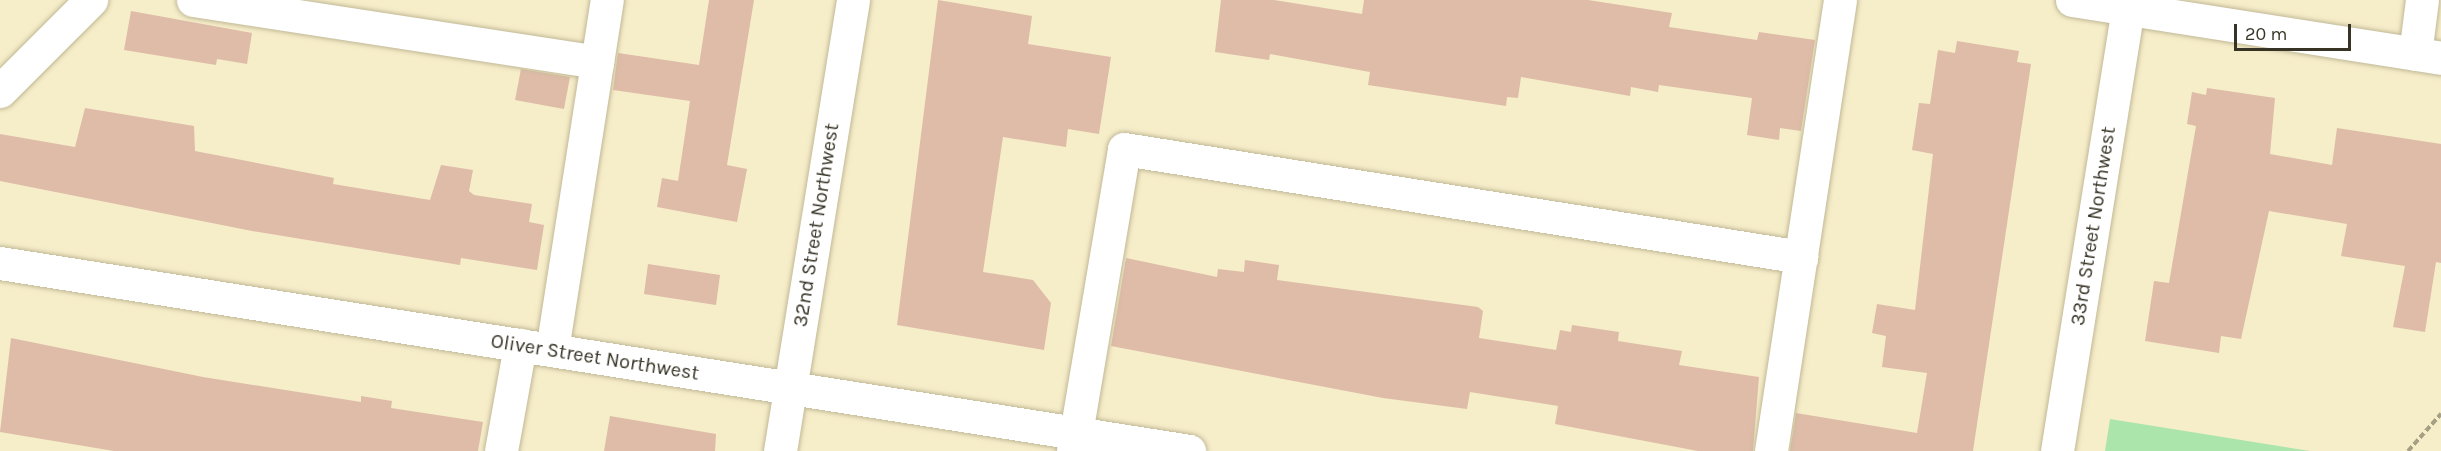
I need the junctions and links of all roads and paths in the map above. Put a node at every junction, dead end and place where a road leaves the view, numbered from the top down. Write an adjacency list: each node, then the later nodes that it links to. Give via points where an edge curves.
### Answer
1 (91, 0): 11 (street)
2 (193, 0): 10 (street)
3 (607, 0): 10 (street)
4 (853, 0): 16 (street, 32nd Street Northwest)
5 (1840, 0): 12 (street)
6 (2072, 0): 8 (street)
7 (2422, 0): 9 (street)
8 (2128, 4): 9 (street); 23 (street, 33rd Street Northwest)
9 (2428, 56)
10 (597, 62): 15 (street)
11 (0, 91)
12 (1801, 257): 18 (street, via 1125,149); 22 (street)
13 (0, 263): 14 (street, Oliver Street Northwest)
14 (520, 345): 15 (street, Oliver Street Northwest); 19 (street)
15 (552, 350): 16 (street, Oliver Street Northwest)
16 (790, 388): 18 (street, Oliver Street Northwest); 20 (street, 32nd Street Northwest)
17 (2441, 414): 24 (path)
18 (1074, 442): 21 (street, Oliver Street Northwest)
19 (501, 451)
20 (780, 451)
21 (1189, 451)
22 (1771, 451)
23 (2057, 451)
24 (2408, 451)

